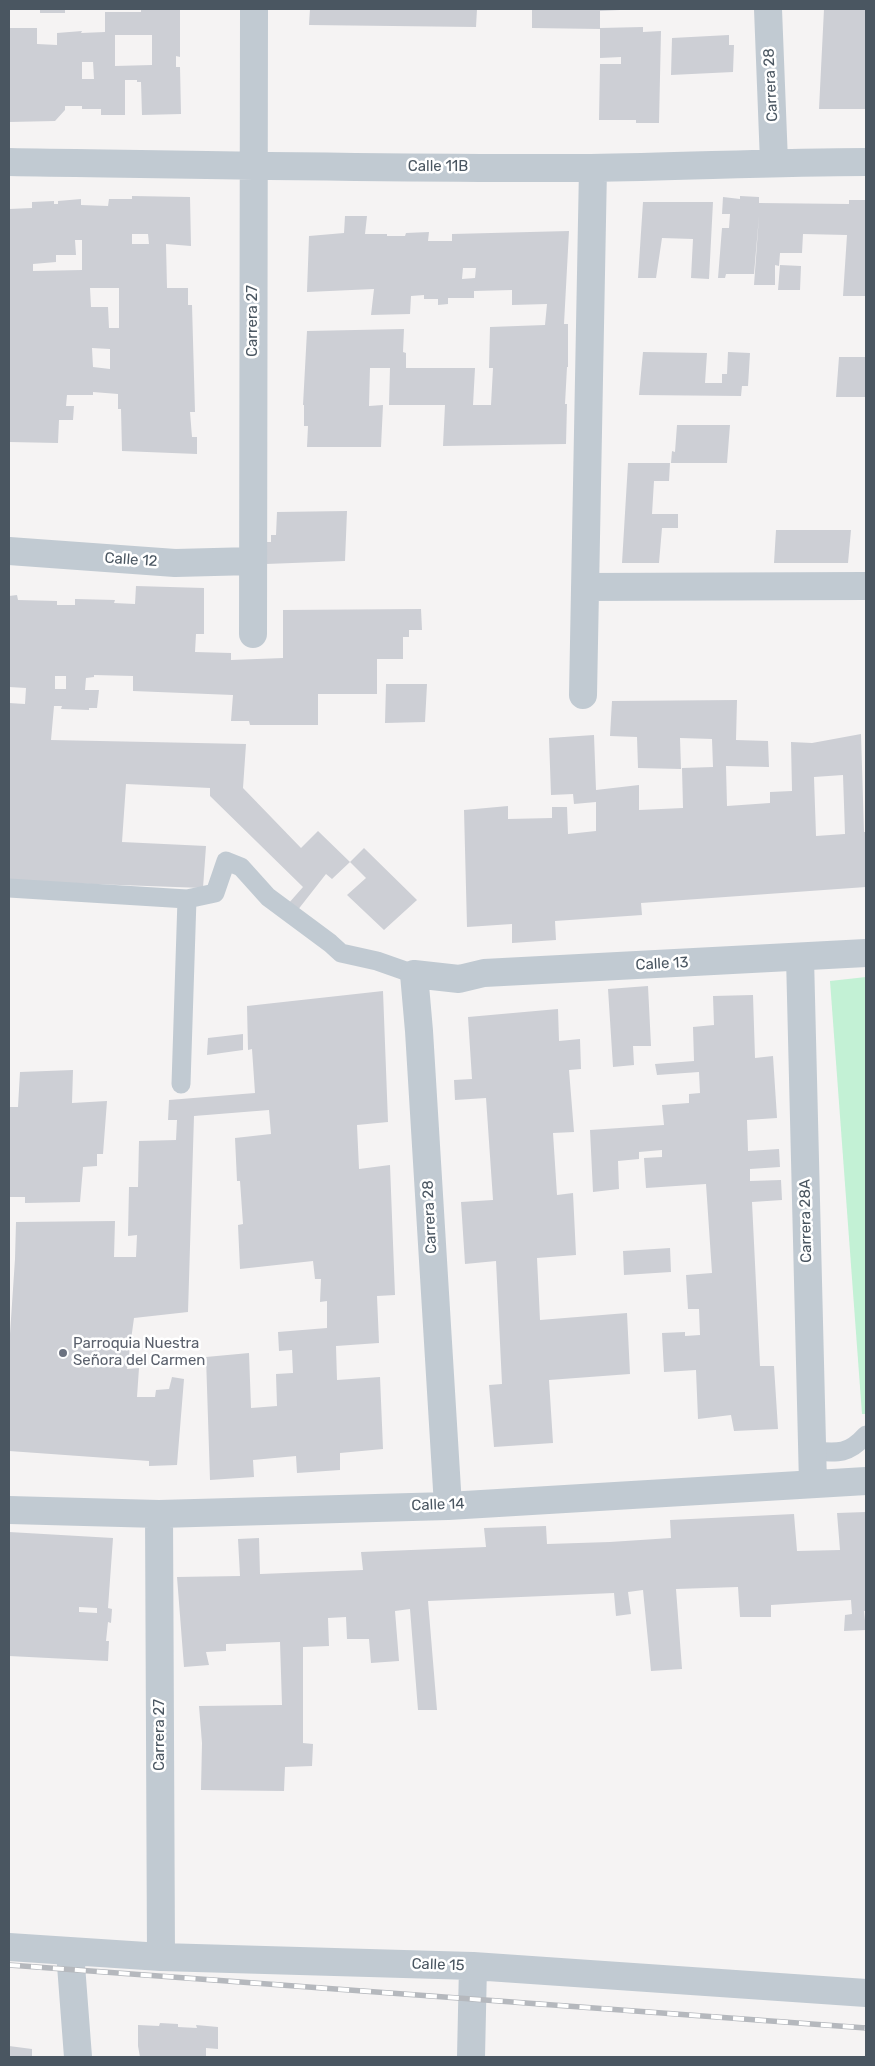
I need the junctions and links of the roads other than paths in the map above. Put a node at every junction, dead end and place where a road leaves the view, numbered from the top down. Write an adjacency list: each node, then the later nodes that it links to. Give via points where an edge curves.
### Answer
1 (254, 9): 6 (street, Carrera 27)
2 (768, 9): 4 (street, Carrera 28)
3 (9, 162): 6 (street, Calle 11B)
4 (774, 162): 5 (street, Calle 11B); 7 (street, Calle 11B)
5 (866, 162)
6 (254, 166): 7 (street, Calle 11B); 9 (street, Carrera 27)
7 (592, 168): 11 (street)
8 (9, 551): 9 (street, Calle 12, via 175,563)
9 (253, 561): 12 (street, Carrera 27)
10 (865, 586): 11 (street)
11 (585, 588): 13 (street)
12 (253, 634)
13 (583, 695)
14 (9, 888): 15 (lane)
15 (187, 899): 18 (lane, via 215,893 226,861 241,867 268,898 341,953); 19 (lane)
16 (866, 953): 17 (street, Calle 13)
17 (800, 957): 18 (street, Calle 13, via 484,973 459,979); 21 (street, Carrera 28A)
18 (414, 974): 24 (street, Carrera 28)
19 (181, 1084)
20 (866, 1435): 21 (lane, via 858,1444 840,1453)
21 (812, 1451): 23 (street, Carrera 28A)
22 (866, 1481): 23 (street, Calle 14)
23 (813, 1484): 24 (street, Calle 14)
24 (448, 1506): 26 (street, Calle 14)
25 (9, 1510): 26 (street, Calle 14)
26 (159, 1514): 29 (street, Carrera 27)
27 (9, 1947): 28 (street, Calle 15)
28 (70, 1952): 29 (street, Calle 15); 32 (street)
29 (161, 1957): 30 (street, Calle 15)
30 (473, 1966): 31 (street, Calle 15); 33 (street)
31 (866, 1993)
32 (78, 2057)
33 (471, 2057)

